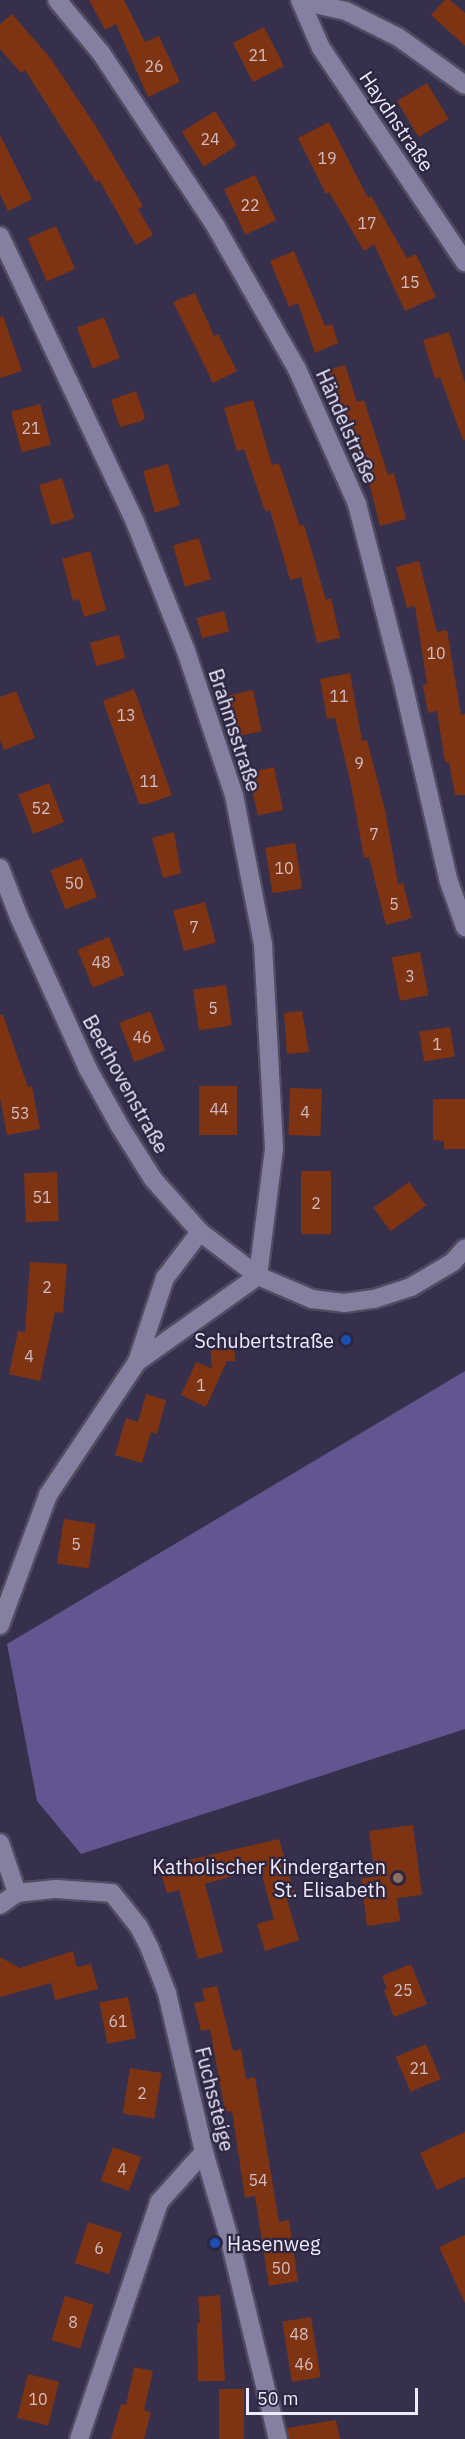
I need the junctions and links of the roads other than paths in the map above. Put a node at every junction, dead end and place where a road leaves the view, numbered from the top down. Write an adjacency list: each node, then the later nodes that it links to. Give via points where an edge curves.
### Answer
1 (57, 0): 7 (street, Händelstraße, via 101,53 216,227 297,369 352,493 402,679 449,882)
2 (300, 1): 3 (street, via 346,11 398,37); 5 (street, Haydnstraße, via 321,48)
3 (465, 85)
4 (0, 236): 10 (street, Brahmsstraße, via 135,522 186,651 234,795 263,944 271,1049 274,1149)
5 (465, 262)
6 (0, 868): 8 (street, Beethovenstraße, via 88,1069 118,1125 153,1179)
7 (465, 927)
8 (200, 1232): 10 (street, Beethovenstraße); 11 (street, via 165,1278)
9 (465, 1248): 10 (street, Beethovenstraße, via 453,1262 411,1287 374,1299 344,1303 312,1299)
10 (258, 1275): 11 (street)
11 (137, 1362): 12 (street, via 48,1495)
12 (0, 1625)
13 (0, 1843): 14 (street)
14 (17, 1893): 15 (street, Fuchssteige); 16 (street, Fuchssteige, via 56,1889 112,1893 139,1927 167,1993)
15 (0, 1905)
16 (204, 2152): 17 (street, via 159,2202); 18 (street, Fuchssteige)
17 (79, 2439)
18 (278, 2439)

